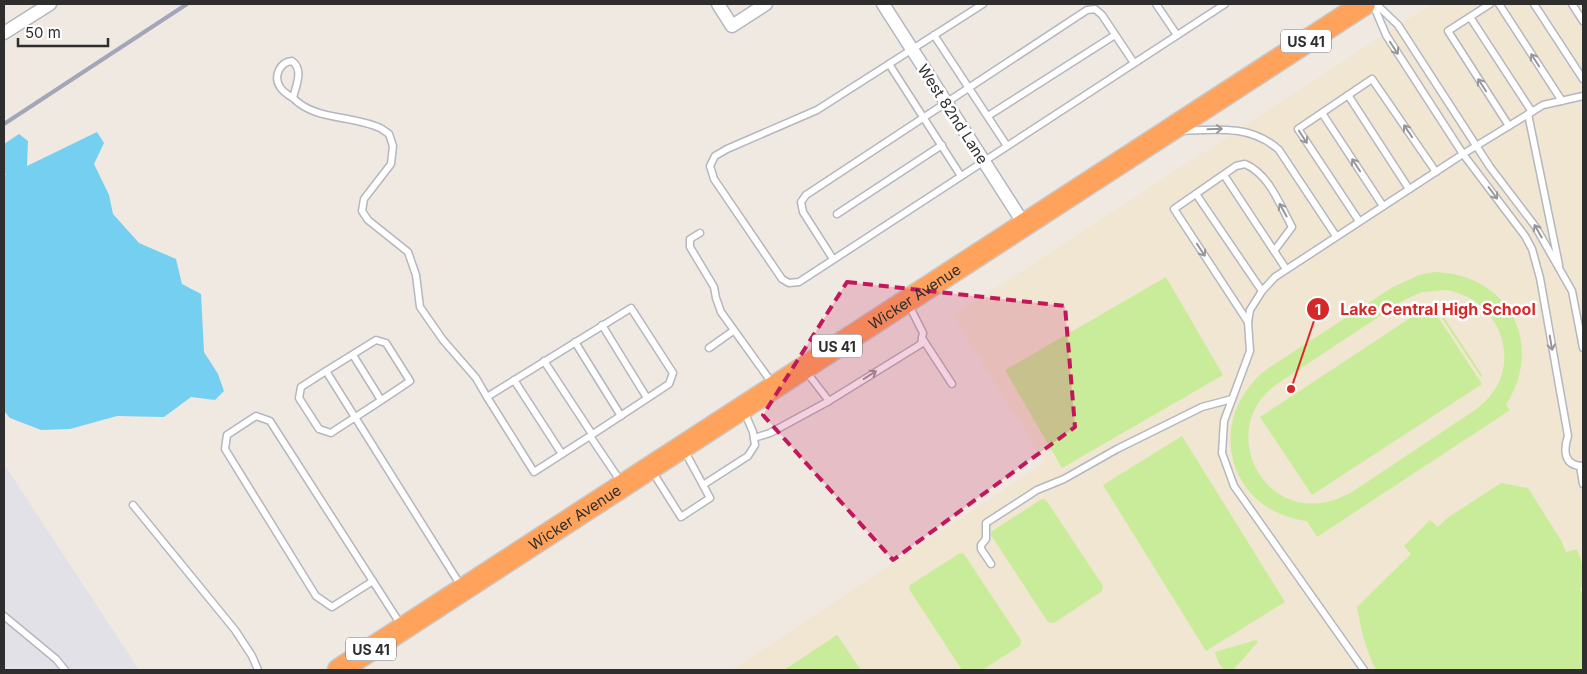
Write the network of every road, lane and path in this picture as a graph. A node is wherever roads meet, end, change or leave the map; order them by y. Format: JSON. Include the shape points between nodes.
{"nodes":[{"id":1,"x":50,"y":4,"type":"edge"},
{"id":2,"x":718,"y":4,"type":"edge"},
{"id":3,"x":766,"y":4,"type":"edge"},
{"id":4,"x":882,"y":4,"type":"edge"},
{"id":5,"x":983,"y":4,"type":"edge"},
{"id":6,"x":1156,"y":4,"type":"edge"},
{"id":7,"x":1225,"y":4,"type":"edge"},
{"id":8,"x":1364,"y":4,"type":"edge"},
{"id":9,"x":1375,"y":4,"type":"edge"},
{"id":10,"x":1490,"y":4,"type":"edge"},
{"id":11,"x":1499,"y":4,"type":"edge"},
{"id":12,"x":1534,"y":4,"type":"edge"},
{"id":13,"x":1572,"y":4,"type":"edge"},
{"id":14,"x":1470,"y":17,"type":"junction"},
{"id":15,"x":1583,"y":21,"type":"edge"},
{"id":16,"x":4,"y":34,"type":"edge"},
{"id":17,"x":934,"y":35,"type":"junction"},
{"id":18,"x":1115,"y":35,"type":"junction"},
{"id":19,"x":1177,"y":35,"type":"junction"},
{"id":20,"x":912,"y":49,"type":"junction"},
{"id":21,"x":1134,"y":63,"type":"junction"},
{"id":22,"x":889,"y":64,"type":"junction"},
{"id":23,"x":1583,"y":79,"type":"edge"},
{"id":24,"x":969,"y":87,"type":"junction"},
{"id":25,"x":1348,"y":95,"type":"junction"},
{"id":26,"x":1583,"y":96,"type":"edge"},
{"id":27,"x":293,"y":98,"type":"junction"},
{"id":28,"x":1562,"y":101,"type":"junction"},
{"id":29,"x":946,"y":102,"type":"junction"},
{"id":30,"x":1322,"y":113,"type":"junction"},
{"id":31,"x":1530,"y":113,"type":"junction"},
{"id":32,"x":988,"y":116,"type":"junction"},
{"id":33,"x":924,"y":117,"type":"junction"},
{"id":34,"x":1509,"y":126,"type":"junction"},
{"id":35,"x":1166,"y":132,"type":"junction"},
{"id":36,"x":942,"y":145,"type":"junction"},
{"id":37,"x":1007,"y":146,"type":"junction"},
{"id":38,"x":1476,"y":146,"type":"junction"},
{"id":39,"x":1463,"y":154,"type":"junction"},
{"id":40,"x":984,"y":161,"type":"junction"},
{"id":41,"x":1436,"y":172,"type":"junction"},
{"id":42,"x":1224,"y":175,"type":"junction"},
{"id":43,"x":961,"y":176,"type":"junction"},
{"id":44,"x":1409,"y":189,"type":"junction"},
{"id":45,"x":1196,"y":194,"type":"junction"},
{"id":46,"x":1383,"y":206,"type":"junction"},
{"id":47,"x":837,"y":214,"type":"dead end"},
{"id":48,"x":1359,"y":221,"type":"junction"},
{"id":49,"x":1024,"y":224,"type":"junction"},
{"id":50,"x":700,"y":233,"type":"dead end"},
{"id":51,"x":1336,"y":236,"type":"junction"},
{"id":52,"x":1274,"y":251,"type":"junction"},
{"id":53,"x":833,"y":259,"type":"junction"},
{"id":54,"x":1286,"y":269,"type":"junction"},
{"id":55,"x":1561,"y":274,"type":"junction"},
{"id":56,"x":1262,"y":291,"type":"junction"},
{"id":57,"x":906,"y":301,"type":"junction"},
{"id":58,"x":1248,"y":322,"type":"junction"},
{"id":59,"x":602,"y":325,"type":"junction"},
{"id":60,"x":734,"y":331,"type":"junction"},
{"id":61,"x":922,"y":338,"type":"junction"},
{"id":62,"x":575,"y":342,"type":"junction"},
{"id":63,"x":709,"y":348,"type":"dead end"},
{"id":64,"x":1583,"y":348,"type":"edge"},
{"id":65,"x":353,"y":355,"type":"junction"},
{"id":66,"x":544,"y":361,"type":"junction"},
{"id":67,"x":804,"y":368,"type":"junction"},
{"id":68,"x":326,"y":371,"type":"junction"},
{"id":69,"x":514,"y":380,"type":"junction"},
{"id":70,"x":952,"y":384,"type":"dead end"},
{"id":71,"x":775,"y":386,"type":"junction"},
{"id":72,"x":487,"y":397,"type":"junction"},
{"id":73,"x":647,"y":398,"type":"junction"},
{"id":74,"x":1232,"y":399,"type":"junction"},
{"id":75,"x":381,"y":400,"type":"junction"},
{"id":76,"x":829,"y":401,"type":"junction"},
{"id":77,"x":743,"y":407,"type":"junction"},
{"id":78,"x":621,"y":416,"type":"junction"},
{"id":79,"x":355,"y":417,"type":"junction"},
{"id":80,"x":591,"y":435,"type":"junction"},
{"id":81,"x":754,"y":438,"type":"junction"},
{"id":82,"x":682,"y":447,"type":"junction"},
{"id":83,"x":562,"y":454,"type":"junction"},
{"id":84,"x":1582,"y":466,"type":"edge"},
{"id":85,"x":650,"y":468,"type":"junction"},
{"id":86,"x":1583,"y":484,"type":"edge"},
{"id":87,"x":623,"y":485,"type":"junction"},
{"id":88,"x":703,"y":485,"type":"junction"},
{"id":89,"x":133,"y":505,"type":"dead end"},
{"id":90,"x":991,"y":564,"type":"dead end"},
{"id":91,"x":373,"y":581,"type":"junction"},
{"id":92,"x":463,"y":589,"type":"junction"},
{"id":93,"x":4,"y":616,"type":"edge"},
{"id":94,"x":403,"y":628,"type":"junction"},
{"id":95,"x":65,"y":670,"type":"edge"},
{"id":96,"x":258,"y":670,"type":"edge"},
{"id":97,"x":339,"y":670,"type":"edge"},
{"id":98,"x":1364,"y":670,"type":"edge"}],
"edges":[{"from":1,"to":16,"type":"street"},
{"from":2,"to":3,"type":"street","via":[[732,26]]},
{"from":4,"to":20,"type":"street","name":"West 82nd Lane"},
{"from":5,"to":17,"type":"lane"},
{"from":6,"to":19,"type":"lane"},
{"from":7,"to":19,"type":"lane"},
{"from":8,"to":35,"type":"highway","name":"Wicker Avenue","number":"US 41"},
{"from":9,"to":38,"type":"lane","via":[[1398,26]]},
{"from":9,"to":39,"type":"lane","one_way":true,"via":[[1386,35]]},
{"from":10,"to":14,"type":"lane"},
{"from":28,"to":11,"type":"lane","one_way":true},
{"from":12,"to":23,"type":"lane"},
{"from":13,"to":15,"type":"lane"},
{"from":14,"to":31,"type":"lane"},
{"from":34,"to":14,"type":"lane","one_way":true,"via":[[1448,31]]},
{"from":17,"to":20,"type":"lane"},
{"from":17,"to":24,"type":"lane"},
{"from":18,"to":21,"type":"lane"},
{"from":18,"to":24,"type":"lane","via":[[1102,15],[1095,9],[1087,10]]},
{"from":18,"to":32,"type":"lane"},
{"from":19,"to":21,"type":"lane"},
{"from":20,"to":22,"type":"lane"},
{"from":20,"to":29,"type":"street","name":"West 82nd Lane"},
{"from":21,"to":37,"type":"lane"},
{"from":22,"to":33,"type":"lane"},
{"from":22,"to":53,"type":"lane","via":[[817,110],[715,156],[710,166],[714,179],[782,279],[789,283],[799,282]]},
{"from":24,"to":29,"type":"lane"},
{"from":24,"to":32,"type":"lane"},
{"from":25,"to":30,"type":"lane"},
{"from":41,"to":25,"type":"lane","one_way":true,"via":[[1372,79]]},
{"from":25,"to":44,"type":"lane"},
{"from":26,"to":28,"type":"lane"},
{"from":27,"to":27,"type":"lane","via":[[299,71],[292,61],[281,66],[277,75],[282,90]]},
{"from":27,"to":72,"type":"lane","via":[[310,111],[376,126],[389,134],[393,146],[391,164],[364,199],[362,211],[368,220],[408,252],[416,275],[420,306]]},
{"from":28,"to":31,"type":"lane","via":[[1543,105]]},
{"from":29,"to":33,"type":"lane"},
{"from":29,"to":40,"type":"street","name":"West 82nd Lane"},
{"from":46,"to":30,"type":"lane","one_way":true},
{"from":30,"to":48,"type":"lane","one_way":true,"via":[[1298,129]]},
{"from":31,"to":34,"type":"lane"},
{"from":31,"to":55,"type":"lane"},
{"from":32,"to":37,"type":"lane"},
{"from":33,"to":36,"type":"lane"},
{"from":33,"to":53,"type":"lane","via":[[806,195],[801,202],[803,212]]},
{"from":34,"to":38,"type":"lane"},
{"from":35,"to":49,"type":"highway","name":"Wicker Avenue","number":"US 41"},
{"from":35,"to":51,"type":"lane","one_way":true,"via":[[1234,129],[1255,134],[1271,143],[1280,150]]},
{"from":36,"to":43,"type":"lane"},
{"from":36,"to":47,"type":"lane"},
{"from":37,"to":40,"type":"lane"},
{"from":38,"to":39,"type":"lane"},
{"from":55,"to":38,"type":"lane","one_way":true,"via":[[1535,226]]},
{"from":39,"to":41,"type":"lane"},
{"from":39,"to":84,"type":"lane","one_way":true,"via":[[1532,249],[1568,436],[1565,456],[1574,465]]},
{"from":40,"to":43,"type":"lane"},
{"from":40,"to":49,"type":"street","name":"West 82nd Lane"},
{"from":41,"to":44,"type":"lane"},
{"from":42,"to":45,"type":"lane"},
{"from":42,"to":52,"type":"lane"},
{"from":52,"to":42,"type":"lane","one_way":true,"via":[[1292,227],[1264,177],[1245,164]]},
{"from":43,"to":53,"type":"lane"},
{"from":44,"to":46,"type":"lane"},
{"from":45,"to":56,"type":"lane"},
{"from":45,"to":58,"type":"lane","one_way":true,"via":[[1174,209]]},
{"from":46,"to":48,"type":"lane"},
{"from":48,"to":51,"type":"lane"},
{"from":49,"to":57,"type":"highway","name":"Wicker Avenue","number":"US 41"},
{"from":50,"to":60,"type":"lane","via":[[690,239],[690,247],[714,286],[721,312]]},
{"from":51,"to":54,"type":"lane"},
{"from":52,"to":54,"type":"lane"},
{"from":54,"to":56,"type":"lane"},
{"from":55,"to":64,"type":"lane","via":[[1572,291]]},
{"from":56,"to":58,"type":"lane","via":[[1250,310]]},
{"from":57,"to":61,"type":"lane","via":[[923,333]]},
{"from":57,"to":67,"type":"highway","name":"Wicker Avenue","number":"US 41"},
{"from":58,"to":74,"type":"lane","via":[[1250,351]]},
{"from":59,"to":62,"type":"lane"},
{"from":59,"to":73,"type":"lane"},
{"from":59,"to":73,"type":"lane","via":[[631,308],[673,374],[669,384]]},
{"from":60,"to":63,"type":"lane"},
{"from":60,"to":71,"type":"lane"},
{"from":61,"to":70,"type":"lane"},
{"from":76,"to":61,"type":"lane","one_way":true,"via":[[921,344]]},
{"from":62,"to":66,"type":"lane"},
{"from":62,"to":78,"type":"lane"},
{"from":65,"to":68,"type":"lane"},
{"from":65,"to":75,"type":"lane"},
{"from":65,"to":75,"type":"lane","via":[[376,340],[386,343],[410,381]]},
{"from":66,"to":69,"type":"lane"},
{"from":66,"to":80,"type":"lane"},
{"from":67,"to":71,"type":"highway","name":"Wicker Avenue","number":"US 41"},
{"from":67,"to":76,"type":"lane"},
{"from":68,"to":79,"type":"lane"},
{"from":68,"to":79,"type":"lane","via":[[301,387],[299,398],[319,429],[331,433]]},
{"from":69,"to":72,"type":"lane"},
{"from":69,"to":83,"type":"lane"},
{"from":71,"to":77,"type":"highway","name":"Wicker Avenue","number":"US 41"},
{"from":72,"to":83,"type":"lane","via":[[534,472]]},
{"from":73,"to":78,"type":"lane"},
{"from":74,"to":90,"type":"lane","via":[[1202,407],[1037,490],[1008,508],[986,524],[986,539],[981,549]]},
{"from":74,"to":98,"type":"lane","via":[[1224,422],[1222,453],[1234,486]]},
{"from":75,"to":79,"type":"lane"},
{"from":76,"to":81,"type":"lane","via":[[770,433]]},
{"from":77,"to":81,"type":"lane"},
{"from":77,"to":82,"type":"highway","name":"Wicker Avenue","number":"US 41"},
{"from":78,"to":80,"type":"lane"},
{"from":79,"to":92,"type":"lane"},
{"from":80,"to":83,"type":"lane"},
{"from":80,"to":87,"type":"lane"},
{"from":81,"to":88,"type":"lane","via":[[755,445],[748,456]]},
{"from":82,"to":85,"type":"highway","name":"Wicker Avenue","number":"US 41"},
{"from":82,"to":88,"type":"lane"},
{"from":84,"to":86,"type":"lane"},
{"from":85,"to":87,"type":"highway","name":"Wicker Avenue","number":"US 41"},
{"from":85,"to":88,"type":"lane","via":[[681,517],[710,498]]},
{"from":87,"to":92,"type":"highway","name":"Wicker Avenue","number":"US 41"},
{"from":89,"to":96,"type":"lane","via":[[235,630]]},
{"from":91,"to":91,"type":"lane","via":[[270,421],[256,416],[227,435],[225,449],[316,596],[332,607]]},
{"from":91,"to":94,"type":"lane"},
{"from":92,"to":94,"type":"highway","name":"Wicker Avenue","number":"US 41"},
{"from":93,"to":95,"type":"lane"},
{"from":94,"to":97,"type":"highway","name":"Wicker Avenue","number":"US 41"}]}
